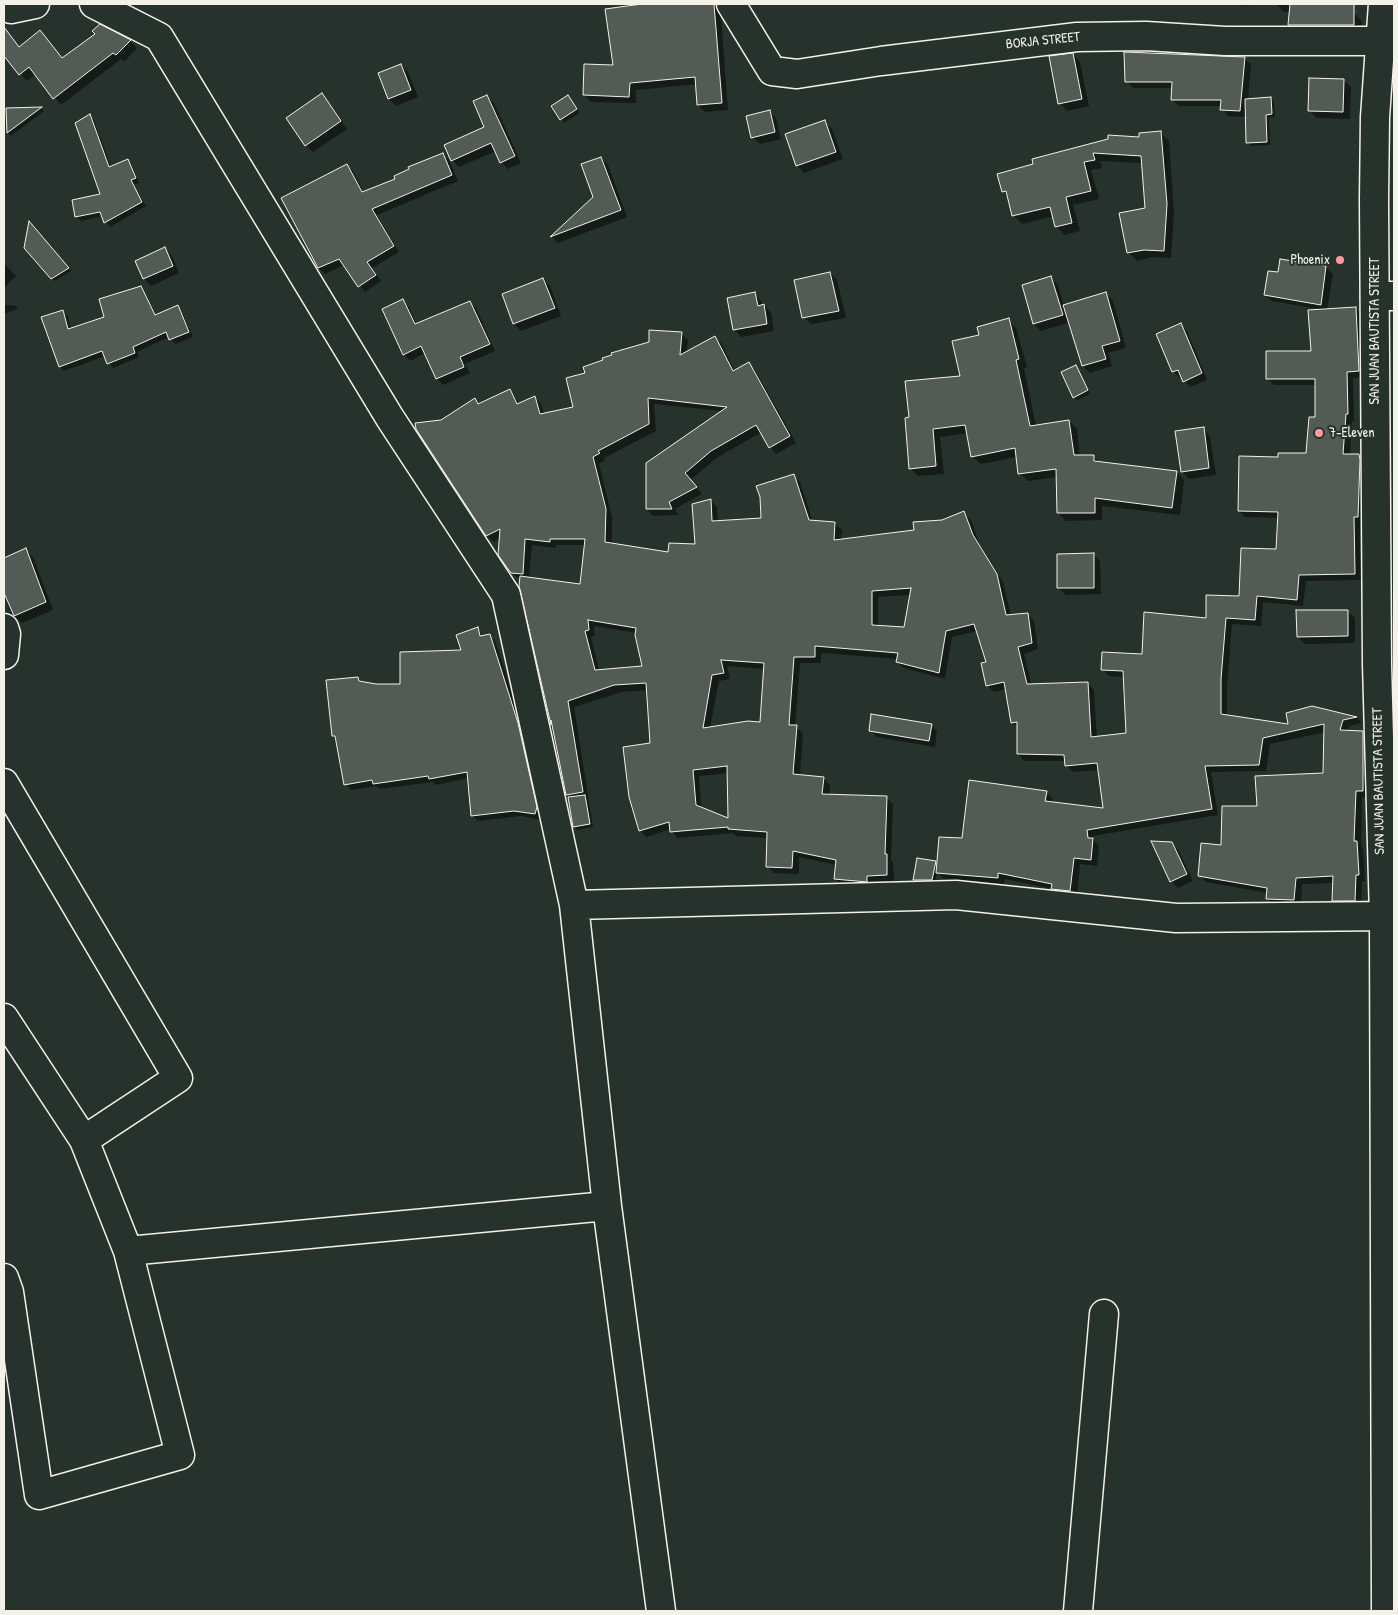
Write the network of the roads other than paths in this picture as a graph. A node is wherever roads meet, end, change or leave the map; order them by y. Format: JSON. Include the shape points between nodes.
{"nodes":[{"id":1,"x":94,"y":4,"type":"edge"},
{"id":2,"x":731,"y":4,"type":"edge"},
{"id":3,"x":1383,"y":4,"type":"edge"},
{"id":4,"x":1387,"y":40,"type":"edge"},
{"id":5,"x":1385,"y":296,"type":"edge"},
{"id":6,"x":4,"y":628,"type":"edge"},
{"id":7,"x":4,"y":655,"type":"edge"},
{"id":8,"x":4,"y":783,"type":"edge"},
{"id":9,"x":1386,"y":791,"type":"edge"},
{"id":10,"x":574,"y":905,"type":"junction"},
{"id":11,"x":1389,"y":916,"type":"edge"},
{"id":12,"x":6,"y":1029,"type":"edge"},
{"id":13,"x":84,"y":1140,"type":"junction"},
{"id":14,"x":607,"y":1206,"type":"junction"},
{"id":15,"x":128,"y":1251,"type":"junction"},
{"id":16,"x":4,"y":1278,"type":"edge"},
{"id":17,"x":1104,"y":1314,"type":"dead end"},
{"id":18,"x":661,"y":1611,"type":"edge"},
{"id":19,"x":1078,"y":1611,"type":"edge"},
{"id":20,"x":1386,"y":1611,"type":"edge"}],
"edges":[{"from":1,"to":10,"type":"street","via":[[159,37],[390,418],[506,595]]},
{"from":2,"to":4,"type":"street","name":"BORJA STREET","via":[[772,71],[798,74],[1077,37],[1146,36],[1225,41]]},
{"from":3,"to":4,"type":"street","name":"SAN JUAN BAUTISTA STREET"},
{"from":4,"to":5,"type":"street","name":"SAN JUAN BAUTISTA STREET","via":[[1375,117]]},
{"from":5,"to":9,"type":"street","name":"SAN JUAN BAUTISTA STREET"},
{"from":6,"to":7,"type":"street"},
{"from":8,"to":13,"type":"street","via":[[178,1078]]},
{"from":9,"to":11,"type":"street","name":"SAN JUAN BAUTISTA STREET"},
{"from":10,"to":11,"type":"street","via":[[956,896],[1176,918]]},
{"from":10,"to":14,"type":"street"},
{"from":11,"to":20,"type":"street","name":"SAN JUAN BAUTISTA STREET"},
{"from":12,"to":13,"type":"street"},
{"from":13,"to":15,"type":"street"},
{"from":14,"to":15,"type":"street"},
{"from":14,"to":18,"type":"street"},
{"from":15,"to":16,"type":"street","via":[[180,1455],[39,1495],[9,1292]]},
{"from":17,"to":19,"type":"street"}]}
